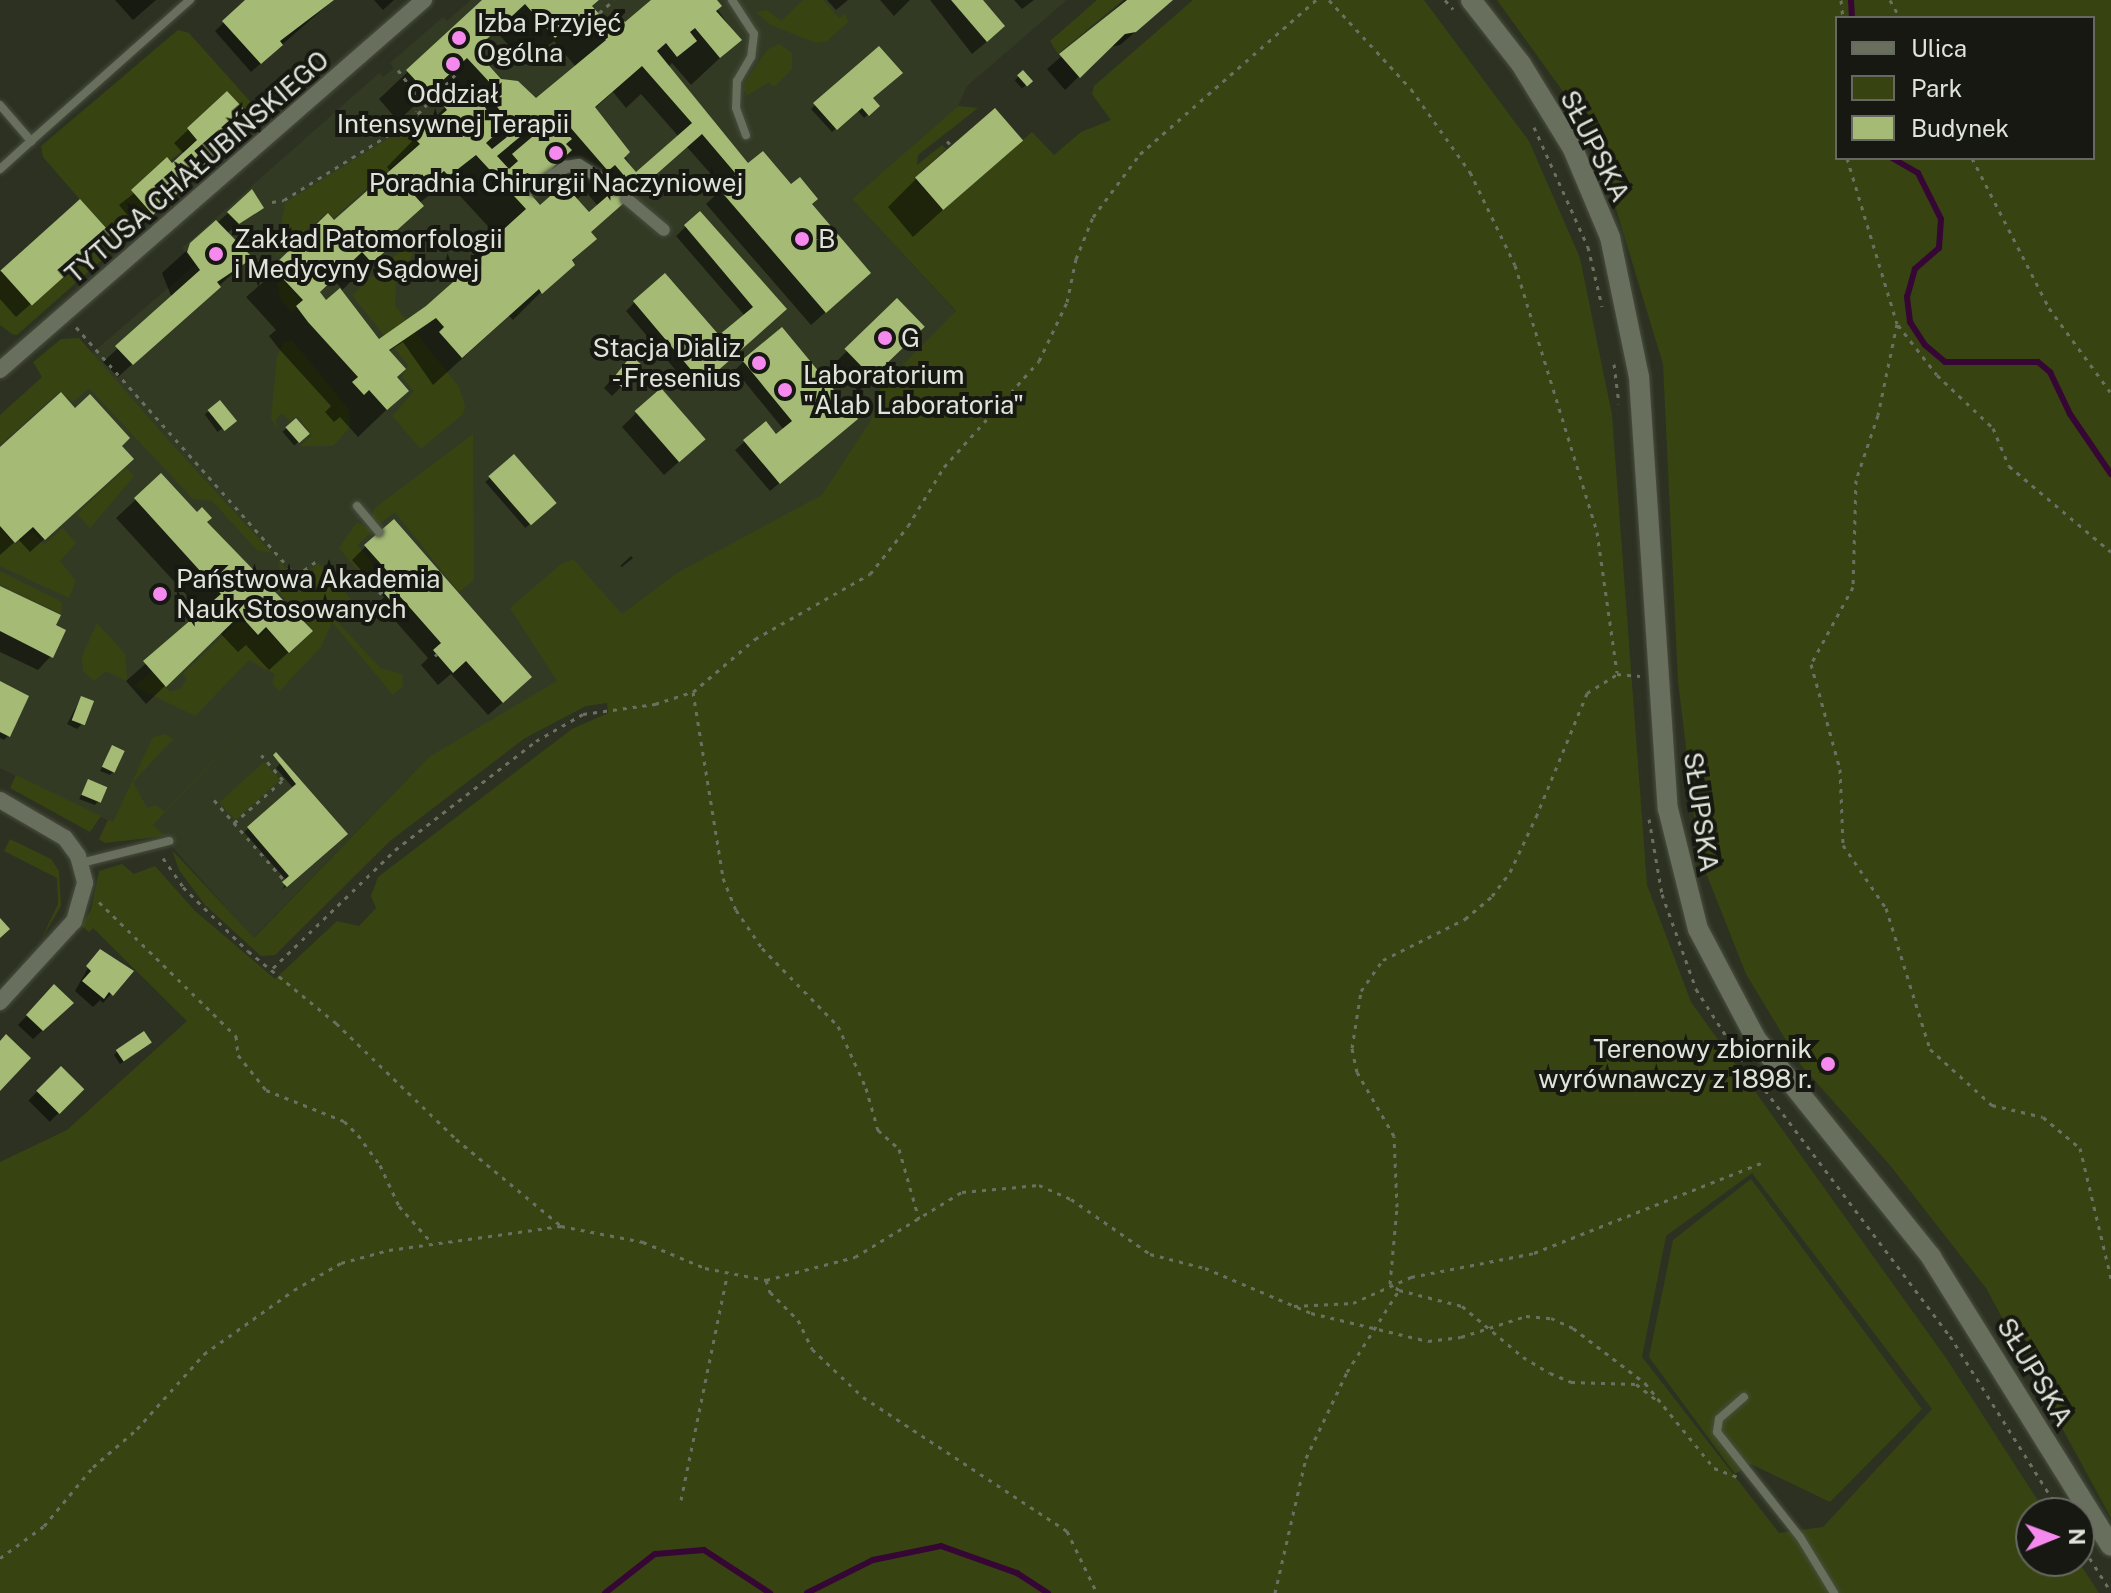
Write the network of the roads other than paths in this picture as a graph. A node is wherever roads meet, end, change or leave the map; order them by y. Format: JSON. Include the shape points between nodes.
{"nodes":[{"id":1,"x":190,"y":0,"type":"edge"},
{"id":2,"x":424,"y":0,"type":"edge"},
{"id":3,"x":732,"y":0,"type":"edge"},
{"id":4,"x":1471,"y":0,"type":"edge"},
{"id":5,"x":0,"y":105,"type":"edge"},
{"id":6,"x":746,"y":135,"type":"dead end"},
{"id":7,"x":31,"y":141,"type":"junction"},
{"id":8,"x":0,"y":169,"type":"edge"},
{"id":9,"x":616,"y":188,"type":"dead end"},
{"id":10,"x":534,"y":189,"type":"dead end"},
{"id":11,"x":627,"y":199,"type":"dead end"},
{"id":12,"x":664,"y":230,"type":"dead end"},
{"id":13,"x":0,"y":370,"type":"edge"},
{"id":14,"x":357,"y":506,"type":"dead end"},
{"id":15,"x":379,"y":532,"type":"dead end"},
{"id":16,"x":0,"y":800,"type":"edge"},
{"id":17,"x":169,"y":841,"type":"dead end"},
{"id":18,"x":81,"y":863,"type":"junction"},
{"id":19,"x":0,"y":1002,"type":"edge"},
{"id":20,"x":1744,"y":1397,"type":"dead end"},
{"id":21,"x":2111,"y":1546,"type":"edge"},
{"id":22,"x":1834,"y":1593,"type":"edge"}],
"edges":[{"from":1,"to":7,"type":"lane"},
{"from":2,"to":13,"type":"street","name":"TYTUSA CHAŁUBIŃSKIEGO"},
{"from":3,"to":6,"type":"lane","via":[[754,34],[751,57],[737,81],[736,108]]},
{"from":4,"to":21,"type":"street","name":"SŁUPSKA","via":[[1521,64],[1573,149],[1610,237],[1641,404],[1668,809],[1698,929],[1756,1039],[1931,1257]]},
{"from":5,"to":7,"type":"lane"},
{"from":7,"to":8,"type":"lane"},
{"from":9,"to":10,"type":"street","via":[[579,165],[566,167]]},
{"from":11,"to":12,"type":"street"},
{"from":14,"to":15,"type":"lane"},
{"from":16,"to":18,"type":"street","via":[[56,831]]},
{"from":17,"to":18,"type":"lane"},
{"from":18,"to":19,"type":"street","via":[[84,897],[70,926]]},
{"from":20,"to":22,"type":"lane","via":[[1717,1425],[1800,1537]]}]}
